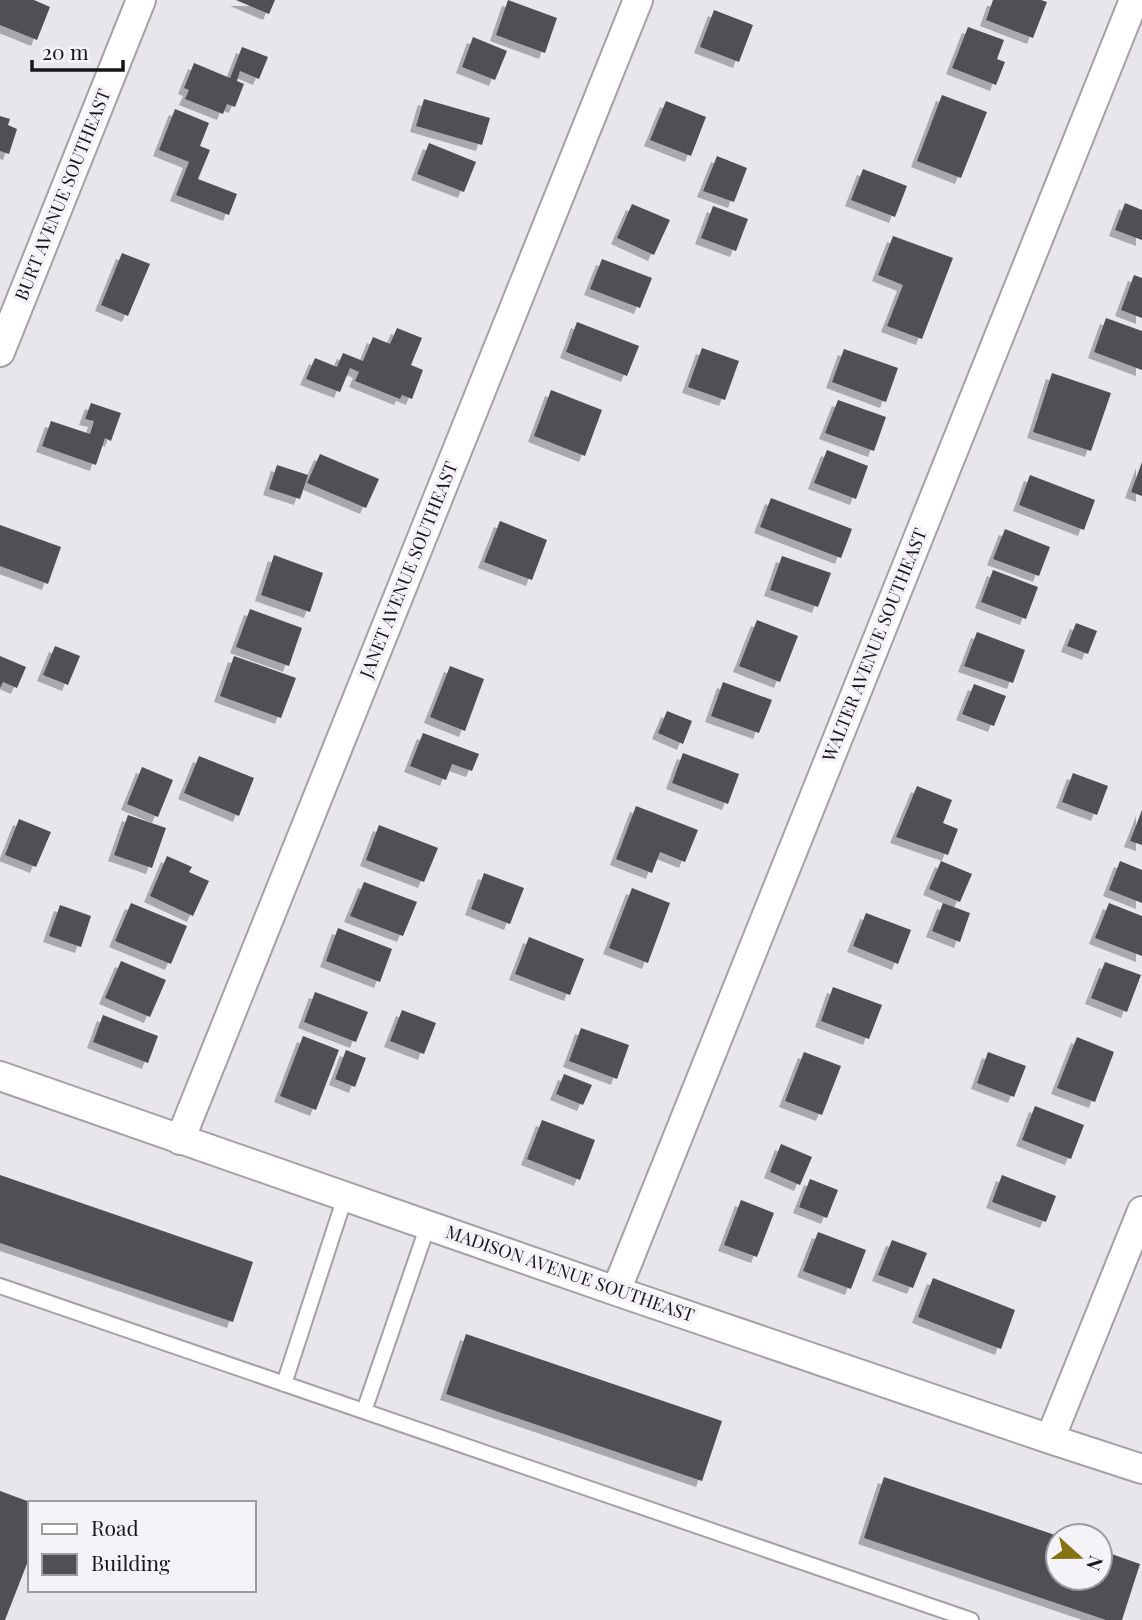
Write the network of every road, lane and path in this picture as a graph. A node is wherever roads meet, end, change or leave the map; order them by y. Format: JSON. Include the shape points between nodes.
{"nodes":[{"id":1,"x":141,"y":0,"type":"edge"},
{"id":2,"x":638,"y":0,"type":"edge"},
{"id":3,"x":1134,"y":0,"type":"edge"},
{"id":4,"x":0,"y":352,"type":"edge"},
{"id":5,"x":0,"y":1076,"type":"edge"},
{"id":6,"x":180,"y":1140,"type":"junction"},
{"id":7,"x":345,"y":1197,"type":"junction"},
{"id":8,"x":1142,"y":1211,"type":"edge"},
{"id":9,"x":428,"y":1225,"type":"junction"},
{"id":10,"x":0,"y":1286,"type":"edge"},
{"id":11,"x":616,"y":1291,"type":"junction"},
{"id":12,"x":284,"y":1384,"type":"junction"},
{"id":13,"x":364,"y":1411,"type":"junction"},
{"id":14,"x":1050,"y":1439,"type":"junction"},
{"id":15,"x":1142,"y":1469,"type":"edge"},
{"id":16,"x":971,"y":1620,"type":"edge"}],
"edges":[{"from":1,"to":4,"type":"street","name":"BURT AVENUE SOUTHEAST"},
{"from":2,"to":6,"type":"street","name":"JANET AVENUE SOUTHEAST"},
{"from":3,"to":11,"type":"street","name":"WALTER AVENUE SOUTHEAST"},
{"from":5,"to":6,"type":"street","name":"MADISON AVENUE SOUTHEAST"},
{"from":6,"to":7,"type":"street","name":"MADISON AVENUE SOUTHEAST"},
{"from":7,"to":9,"type":"street","name":"MADISON AVENUE SOUTHEAST"},
{"from":7,"to":12,"type":"lane"},
{"from":8,"to":14,"type":"street"},
{"from":9,"to":11,"type":"street","name":"MADISON AVENUE SOUTHEAST"},
{"from":9,"to":13,"type":"lane"},
{"from":10,"to":12,"type":"lane"},
{"from":11,"to":14,"type":"street","name":"MADISON AVENUE SOUTHEAST"},
{"from":12,"to":13,"type":"lane"},
{"from":13,"to":16,"type":"lane"},
{"from":14,"to":15,"type":"street","name":"MADISON AVENUE SOUTHEAST"}]}
